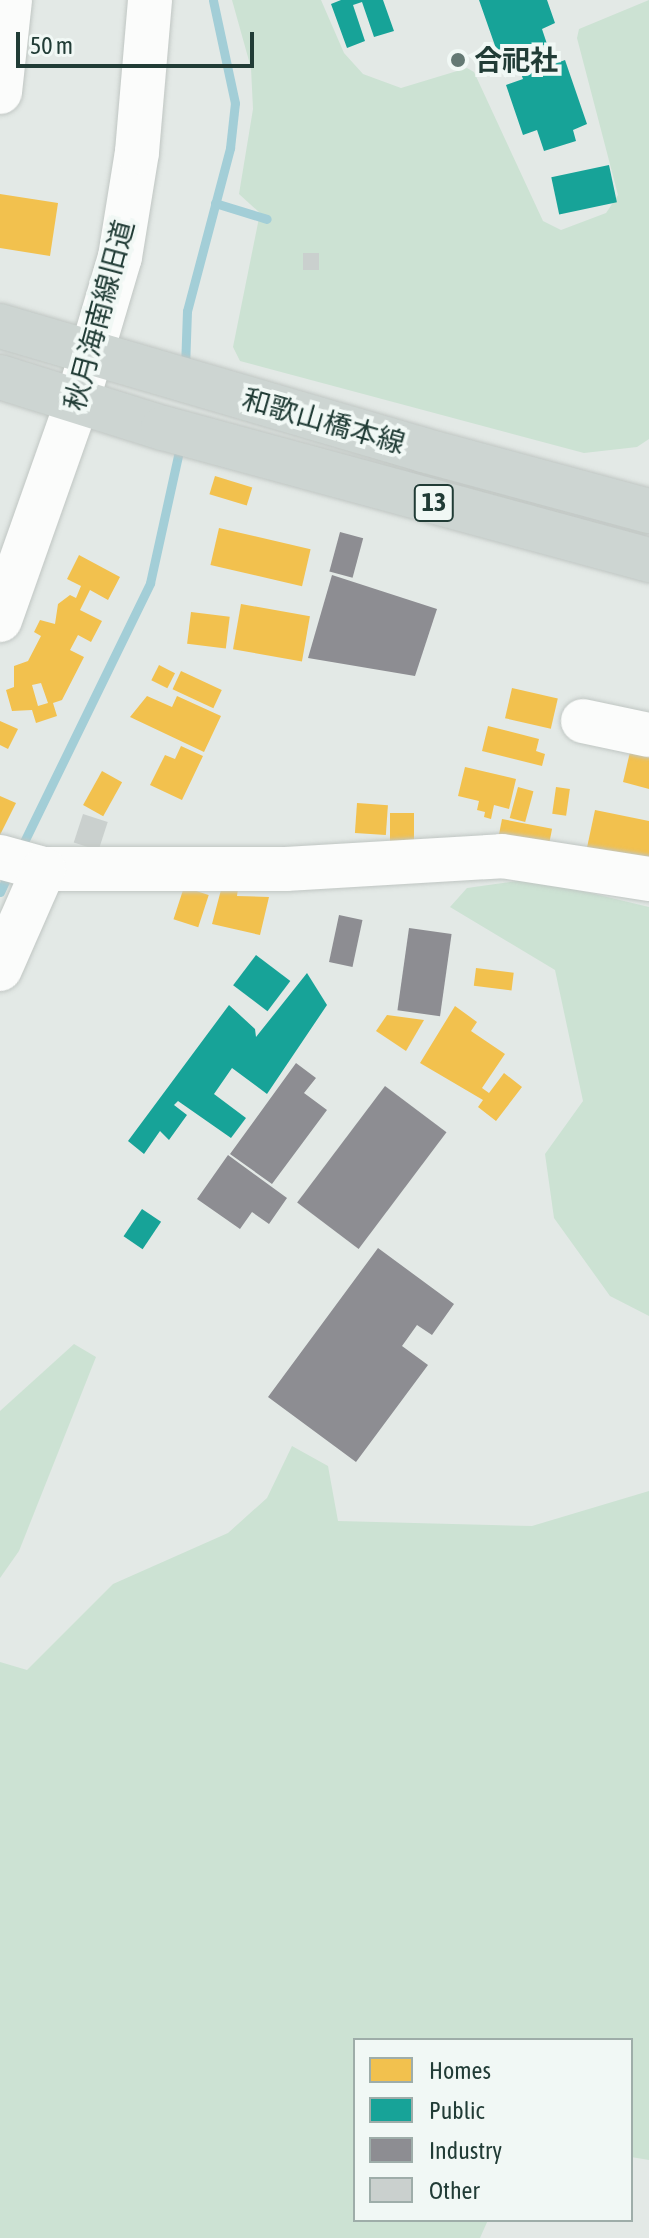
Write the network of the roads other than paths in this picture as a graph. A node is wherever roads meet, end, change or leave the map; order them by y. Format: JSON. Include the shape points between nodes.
{"nodes":[{"id":1,"x":10,"y":0,"type":"edge"},
{"id":2,"x":150,"y":0,"type":"edge"},
{"id":3,"x":0,"y":92,"type":"edge"},
{"id":4,"x":0,"y":326,"type":"edge"},
{"id":5,"x":91,"y":354,"type":"junction"},
{"id":6,"x":0,"y":377,"type":"edge"},
{"id":7,"x":77,"y":402,"type":"junction"},
{"id":8,"x":649,"y":511,"type":"edge"},
{"id":9,"x":649,"y":560,"type":"edge"},
{"id":10,"x":0,"y":620,"type":"edge"},
{"id":11,"x":583,"y":721,"type":"dead end"},
{"id":12,"x":649,"y":735,"type":"edge"},
{"id":13,"x":25,"y":864,"type":"edge"},
{"id":14,"x":649,"y":879,"type":"edge"},
{"id":15,"x":0,"y":969,"type":"edge"}],
"edges":[{"from":1,"to":3,"type":"street"},
{"from":2,"to":5,"type":"street","name":"秋月海南線旧道","via":[[137,152],[122,242]]},
{"from":4,"to":5,"type":"main road","name":"和歌山橋本線","number":"13"},
{"from":5,"to":7,"type":"street","name":"秋月海南線旧道"},
{"from":5,"to":8,"type":"main road","name":"和歌山橋本線","number":"13"},
{"from":6,"to":7,"type":"main road","name":"和歌山橋本線","number":"13"},
{"from":7,"to":9,"type":"main road","name":"和歌山橋本線","number":"13"},
{"from":7,"to":10,"type":"street","name":"秋月海南線旧道"},
{"from":11,"to":12,"type":"street"},
{"from":13,"to":14,"type":"street","via":[[286,869],[502,856]]},
{"from":13,"to":15,"type":"street"}]}
